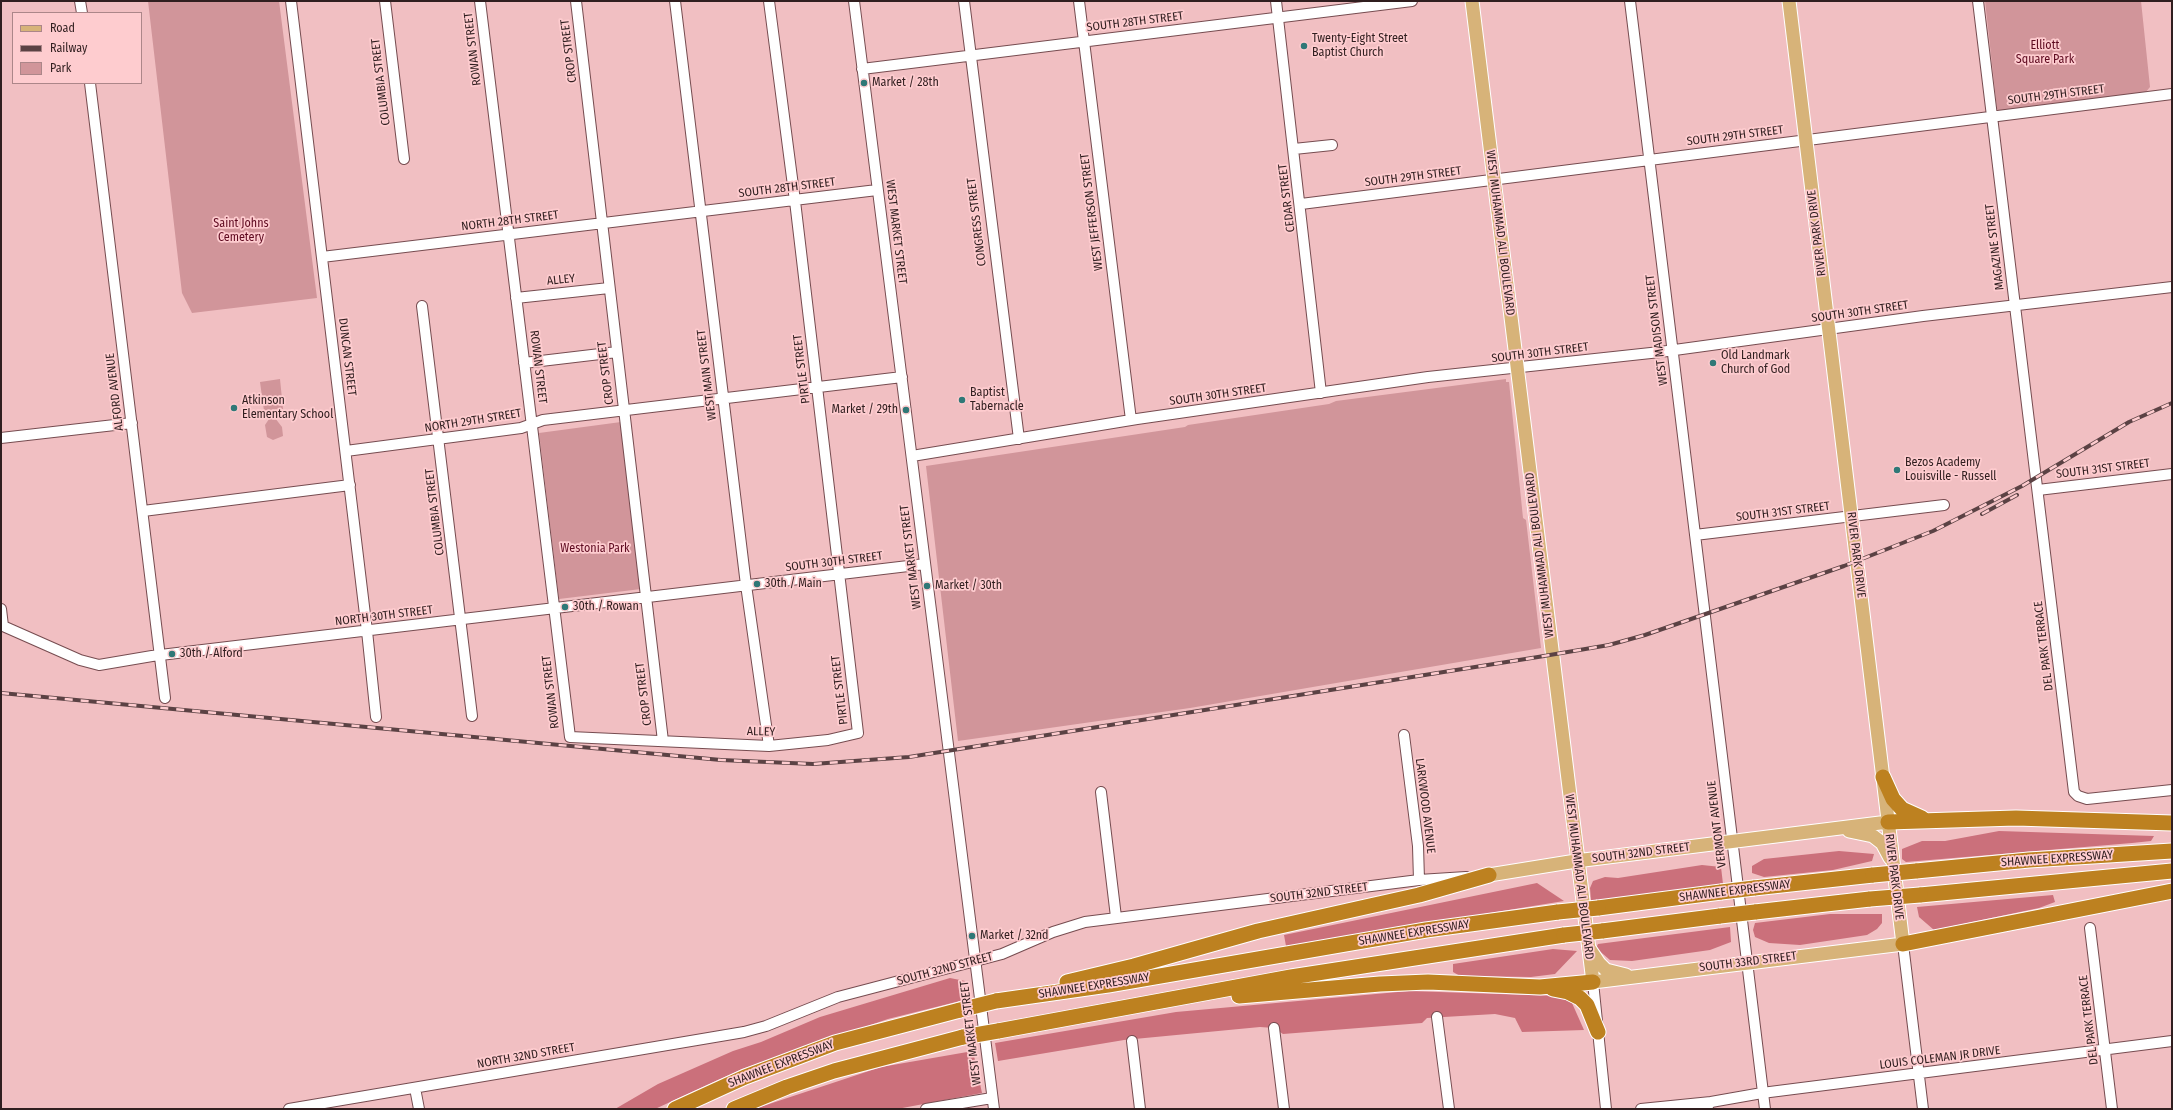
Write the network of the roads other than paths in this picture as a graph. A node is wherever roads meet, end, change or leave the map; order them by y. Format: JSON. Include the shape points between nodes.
{"nodes":[{"id":1,"x":80,"y":1,"type":"edge"},
{"id":2,"x":291,"y":1,"type":"edge"},
{"id":3,"x":385,"y":1,"type":"edge"},
{"id":4,"x":480,"y":1,"type":"edge"},
{"id":5,"x":576,"y":1,"type":"edge"},
{"id":6,"x":675,"y":1,"type":"edge"},
{"id":7,"x":769,"y":1,"type":"edge"},
{"id":8,"x":854,"y":1,"type":"edge"},
{"id":9,"x":964,"y":1,"type":"edge"},
{"id":10,"x":1079,"y":1,"type":"edge"},
{"id":11,"x":1276,"y":1,"type":"edge"},
{"id":12,"x":1412,"y":1,"type":"edge"},
{"id":13,"x":1472,"y":1,"type":"edge"},
{"id":14,"x":1630,"y":1,"type":"edge"},
{"id":15,"x":1789,"y":1,"type":"edge"},
{"id":16,"x":1978,"y":1,"type":"edge"},
{"id":17,"x":82,"y":12,"type":"edge"},
{"id":18,"x":1278,"y":17,"type":"junction"},
{"id":19,"x":1084,"y":41,"type":"junction"},
{"id":20,"x":970,"y":56,"type":"junction"},
{"id":21,"x":862,"y":69,"type":"junction"},
{"id":22,"x":90,"y":84,"type":"edge"},
{"id":23,"x":2172,"y":94,"type":"edge"},
{"id":24,"x":1991,"y":116,"type":"junction"},
{"id":25,"x":1806,"y":140,"type":"junction"},
{"id":26,"x":1332,"y":145,"type":"dead end"},
{"id":27,"x":1294,"y":149,"type":"junction"},
{"id":28,"x":404,"y":159,"type":"dead end"},
{"id":29,"x":1650,"y":160,"type":"junction"},
{"id":30,"x":1494,"y":180,"type":"junction"},
{"id":31,"x":877,"y":190,"type":"junction"},
{"id":32,"x":795,"y":201,"type":"junction"},
{"id":33,"x":1301,"y":204,"type":"junction"},
{"id":34,"x":701,"y":212,"type":"junction"},
{"id":35,"x":602,"y":224,"type":"junction"},
{"id":36,"x":508,"y":235,"type":"junction"},
{"id":37,"x":322,"y":257,"type":"junction"},
{"id":38,"x":2172,"y":287,"type":"edge"},
{"id":39,"x":610,"y":288,"type":"junction"},
{"id":40,"x":516,"y":298,"type":"junction"},
{"id":41,"x":422,"y":306,"type":"dead end"},
{"id":42,"x":2015,"y":306,"type":"junction"},
{"id":43,"x":1828,"y":330,"type":"junction"},
{"id":44,"x":1673,"y":350,"type":"junction"},
{"id":45,"x":617,"y":352,"type":"junction"},
{"id":46,"x":524,"y":363,"type":"junction"},
{"id":47,"x":1517,"y":369,"type":"junction"},
{"id":48,"x":902,"y":377,"type":"junction"},
{"id":49,"x":817,"y":387,"type":"junction"},
{"id":50,"x":1321,"y":393,"type":"junction"},
{"id":51,"x":723,"y":399,"type":"junction"},
{"id":52,"x":624,"y":410,"type":"junction"},
{"id":53,"x":1130,"y":420,"type":"junction"},
{"id":54,"x":132,"y":423,"type":"junction"},
{"id":55,"x":532,"y":424,"type":"junction"},
{"id":56,"x":1,"y":438,"type":"edge"},
{"id":57,"x":1019,"y":439,"type":"junction"},
{"id":58,"x":440,"y":440,"type":"junction"},
{"id":59,"x":346,"y":451,"type":"junction"},
{"id":60,"x":912,"y":456,"type":"junction"},
{"id":61,"x":2172,"y":474,"type":"edge"},
{"id":62,"x":350,"y":485,"type":"junction"},
{"id":63,"x":2038,"y":490,"type":"junction"},
{"id":64,"x":1944,"y":504,"type":"dead end"},
{"id":65,"x":143,"y":512,"type":"junction"},
{"id":66,"x":1851,"y":516,"type":"junction"},
{"id":67,"x":1695,"y":535,"type":"junction"},
{"id":68,"x":925,"y":564,"type":"junction"},
{"id":69,"x":839,"y":574,"type":"junction"},
{"id":70,"x":746,"y":585,"type":"junction"},
{"id":71,"x":646,"y":597,"type":"junction"},
{"id":72,"x":554,"y":608,"type":"junction"},
{"id":73,"x":1,"y":609,"type":"edge"},
{"id":74,"x":460,"y":620,"type":"junction"},
{"id":75,"x":2,"y":626,"type":"edge"},
{"id":76,"x":367,"y":631,"type":"junction"},
{"id":77,"x":1710,"y":655,"type":"joint"},
{"id":78,"x":161,"y":656,"type":"junction"},
{"id":79,"x":165,"y":698,"type":"dead end"},
{"id":80,"x":472,"y":716,"type":"dead end"},
{"id":81,"x":376,"y":717,"type":"dead end"},
{"id":82,"x":858,"y":734,"type":"joint"},
{"id":83,"x":1404,"y":735,"type":"dead end"},
{"id":84,"x":570,"y":737,"type":"joint"},
{"id":85,"x":662,"y":741,"type":"junction"},
{"id":86,"x":769,"y":746,"type":"junction"},
{"id":87,"x":1883,"y":777,"type":"junction"},
{"id":88,"x":2172,"y":790,"type":"edge"},
{"id":89,"x":1102,"y":792,"type":"dead end"},
{"id":90,"x":1924,"y":820,"type":"junction"},
{"id":91,"x":1888,"y":822,"type":"junction"},
{"id":92,"x":2172,"y":823,"type":"edge"},
{"id":93,"x":1837,"y":828,"type":"junction"},
{"id":94,"x":1733,"y":842,"type":"junction"},
{"id":95,"x":2172,"y":851,"type":"edge"},
{"id":96,"x":1576,"y":861,"type":"junction"},
{"id":97,"x":1892,"y":863,"type":"junction"},
{"id":98,"x":2172,"y":871,"type":"edge"},
{"id":99,"x":1489,"y":875,"type":"junction"},
{"id":100,"x":1419,"y":880,"type":"junction"},
{"id":101,"x":2172,"y":891,"type":"edge"},
{"id":102,"x":1116,"y":917,"type":"junction"},
{"id":103,"x":2090,"y":928,"type":"dead end"},
{"id":104,"x":1586,"y":943,"type":"junction"},
{"id":105,"x":1903,"y":944,"type":"junction"},
{"id":106,"x":976,"y":961,"type":"junction"},
{"id":107,"x":1747,"y":962,"type":"junction"},
{"id":108,"x":1631,"y":976,"type":"junction"},
{"id":109,"x":1593,"y":982,"type":"junction"},
{"id":110,"x":1540,"y":987,"type":"junction"},
{"id":111,"x":996,"y":1001,"type":"junction"},
{"id":112,"x":1140,"y":1005,"type":"junction"},
{"id":113,"x":1437,"y":1017,"type":"dead end"},
{"id":114,"x":766,"y":1026,"type":"joint"},
{"id":115,"x":1274,"y":1028,"type":"dead end"},
{"id":116,"x":1598,"y":1032,"type":"junction"},
{"id":117,"x":1132,"y":1041,"type":"dead end"},
{"id":118,"x":2172,"y":1041,"type":"edge"},
{"id":119,"x":2105,"y":1051,"type":"junction"},
{"id":120,"x":1919,"y":1073,"type":"junction"},
{"id":121,"x":415,"y":1088,"type":"junction"},
{"id":122,"x":1762,"y":1093,"type":"junction"},
{"id":123,"x":992,"y":1098,"type":"junction"},
{"id":124,"x":1708,"y":1106,"type":"edge"},
{"id":125,"x":289,"y":1109,"type":"edge"},
{"id":126,"x":419,"y":1109,"type":"edge"},
{"id":127,"x":675,"y":1109,"type":"edge"},
{"id":128,"x":734,"y":1109,"type":"edge"},
{"id":129,"x":926,"y":1109,"type":"edge"},
{"id":130,"x":994,"y":1109,"type":"edge"},
{"id":131,"x":1140,"y":1109,"type":"edge"},
{"id":132,"x":1284,"y":1109,"type":"edge"},
{"id":133,"x":1449,"y":1109,"type":"edge"},
{"id":134,"x":1606,"y":1109,"type":"edge"},
{"id":135,"x":1641,"y":1109,"type":"edge"},
{"id":136,"x":1765,"y":1109,"type":"edge"},
{"id":137,"x":1923,"y":1109,"type":"edge"},
{"id":138,"x":2112,"y":1109,"type":"edge"}],
"edges":[{"from":1,"to":17,"type":"street"},
{"from":2,"to":37,"type":"street","name":"DUNCAN STREET"},
{"from":3,"to":28,"type":"street","name":"COLUMBIA STREET"},
{"from":4,"to":36,"type":"street","name":"ROWAN STREET"},
{"from":5,"to":35,"type":"street","name":"CROP STREET"},
{"from":6,"to":34,"type":"street","name":"WEST MAIN STREET"},
{"from":7,"to":32,"type":"street","name":"PIRTLE STREET"},
{"from":8,"to":21,"type":"street","name":"WEST MARKET STREET"},
{"from":9,"to":20,"type":"street","name":"CONGRESS STREET"},
{"from":10,"to":19,"type":"street","name":"WEST JEFFERSON STREET"},
{"from":11,"to":18,"type":"street","name":"CEDAR STREET"},
{"from":12,"to":18,"type":"street","name":"SOUTH 28TH STREET"},
{"from":13,"to":30,"type":"main road","name":"WEST MUHAMMAD ALI BOULEVARD"},
{"from":14,"to":29,"type":"street","name":"WEST MADISON STREET"},
{"from":15,"to":25,"type":"main road","name":"RIVER PARK DRIVE"},
{"from":16,"to":24,"type":"street","name":"MAGAZINE STREET"},
{"from":18,"to":19,"type":"street","name":"SOUTH 28TH STREET"},
{"from":18,"to":27,"type":"street","name":"CEDAR STREET"},
{"from":19,"to":20,"type":"street","name":"SOUTH 28TH STREET"},
{"from":19,"to":53,"type":"street","name":"WEST JEFFERSON STREET"},
{"from":20,"to":21,"type":"street","name":"SOUTH 28TH STREET"},
{"from":20,"to":57,"type":"street","name":"CONGRESS STREET"},
{"from":21,"to":31,"type":"street","name":"WEST MARKET STREET"},
{"from":22,"to":54,"type":"street","name":"ALFORD AVENUE"},
{"from":23,"to":24,"type":"street","name":"SOUTH 29TH STREET"},
{"from":24,"to":25,"type":"street","name":"SOUTH 29TH STREET"},
{"from":24,"to":42,"type":"street","name":"MAGAZINE STREET"},
{"from":25,"to":29,"type":"street","name":"SOUTH 29TH STREET"},
{"from":25,"to":43,"type":"main road","name":"RIVER PARK DRIVE"},
{"from":26,"to":27,"type":"street"},
{"from":27,"to":33,"type":"street","name":"CEDAR STREET"},
{"from":29,"to":30,"type":"street","name":"SOUTH 29TH STREET"},
{"from":29,"to":44,"type":"street","name":"WEST MADISON STREET"},
{"from":30,"to":33,"type":"street","name":"SOUTH 29TH STREET"},
{"from":30,"to":47,"type":"main road","name":"WEST MUHAMMAD ALI BOULEVARD"},
{"from":31,"to":32,"type":"street","name":"SOUTH 28TH STREET"},
{"from":31,"to":48,"type":"street","name":"WEST MARKET STREET"},
{"from":32,"to":34,"type":"street","name":"SOUTH 28TH STREET"},
{"from":32,"to":49,"type":"street","name":"PIRTLE STREET"},
{"from":33,"to":50,"type":"street","name":"CEDAR STREET"},
{"from":34,"to":35,"type":"street","name":"NORTH 28TH STREET"},
{"from":34,"to":51,"type":"street","name":"WEST MAIN STREET"},
{"from":35,"to":36,"type":"street","name":"NORTH 28TH STREET"},
{"from":35,"to":39,"type":"street","name":"CROP STREET"},
{"from":36,"to":37,"type":"street","name":"NORTH 28TH STREET"},
{"from":36,"to":40,"type":"street","name":"ROWAN STREET"},
{"from":37,"to":59,"type":"street","name":"DUNCAN STREET"},
{"from":38,"to":42,"type":"street","name":"SOUTH 30TH STREET"},
{"from":39,"to":40,"type":"street","name":"ALLEY"},
{"from":39,"to":45,"type":"street","name":"CROP STREET"},
{"from":40,"to":46,"type":"street","name":"ROWAN STREET"},
{"from":41,"to":58,"type":"street","name":"COLUMBIA STREET"},
{"from":42,"to":43,"type":"street","name":"SOUTH 30TH STREET"},
{"from":42,"to":63,"type":"street","name":"MAGAZINE STREET"},
{"from":43,"to":44,"type":"street","name":"SOUTH 30TH STREET"},
{"from":43,"to":66,"type":"main road","name":"RIVER PARK DRIVE"},
{"from":44,"to":47,"type":"street","name":"SOUTH 30TH STREET"},
{"from":44,"to":67,"type":"street","name":"WEST MADISON STREET"},
{"from":45,"to":46,"type":"street"},
{"from":45,"to":52,"type":"street","name":"CROP STREET"},
{"from":46,"to":55,"type":"street","name":"ROWAN STREET"},
{"from":47,"to":50,"type":"street","name":"SOUTH 30TH STREET","via":[[1428,377]]},
{"from":47,"to":96,"type":"main road","name":"WEST MUHAMMAD ALI BOULEVARD"},
{"from":48,"to":49,"type":"street"},
{"from":48,"to":60,"type":"street","name":"WEST MARKET STREET"},
{"from":49,"to":51,"type":"street"},
{"from":49,"to":69,"type":"street","name":"PIRTLE STREET"},
{"from":50,"to":53,"type":"street","name":"SOUTH 30TH STREET"},
{"from":51,"to":52,"type":"street","name":"NORTH 29TH STREET"},
{"from":51,"to":70,"type":"street","name":"WEST MAIN STREET"},
{"from":52,"to":55,"type":"street","name":"NORTH 29TH STREET","via":[[543,420]]},
{"from":52,"to":71,"type":"street","name":"CROP STREET"},
{"from":53,"to":57,"type":"street","name":"SOUTH 30TH STREET"},
{"from":54,"to":56,"type":"street"},
{"from":54,"to":65,"type":"street","name":"ALFORD AVENUE"},
{"from":55,"to":58,"type":"street","name":"NORTH 29TH STREET","via":[[521,428]]},
{"from":55,"to":72,"type":"street","name":"ROWAN STREET"},
{"from":57,"to":60,"type":"street","name":"SOUTH 30TH STREET"},
{"from":58,"to":59,"type":"street","name":"NORTH 29TH STREET"},
{"from":58,"to":74,"type":"street","name":"COLUMBIA STREET"},
{"from":59,"to":62,"type":"street","name":"DUNCAN STREET"},
{"from":60,"to":68,"type":"street","name":"WEST MARKET STREET"},
{"from":61,"to":63,"type":"street","name":"SOUTH 31ST STREET"},
{"from":62,"to":65,"type":"street"},
{"from":62,"to":76,"type":"street","name":"DUNCAN STREET"},
{"from":63,"to":88,"type":"street","name":"DEL PARK TERRACE","via":[[2073,787],[2078,796],[2087,798]]},
{"from":64,"to":66,"type":"street","name":"SOUTH 31ST STREET"},
{"from":65,"to":78,"type":"street","name":"ALFORD AVENUE"},
{"from":66,"to":67,"type":"street","name":"SOUTH 31ST STREET"},
{"from":66,"to":87,"type":"main road","name":"RIVER PARK DRIVE"},
{"from":67,"to":77,"type":"street","name":"WEST MADISON STREET"},
{"from":68,"to":69,"type":"street","name":"SOUTH 30TH STREET"},
{"from":68,"to":106,"type":"street","name":"WEST MARKET STREET"},
{"from":69,"to":70,"type":"street","name":"SOUTH 30TH STREET"},
{"from":69,"to":82,"type":"street","name":"PIRTLE STREET"},
{"from":70,"to":71,"type":"street","name":"NORTH 30TH STREET"},
{"from":70,"to":86,"type":"street","name":"WEST MAIN STREET"},
{"from":71,"to":72,"type":"street","name":"NORTH 30TH STREET"},
{"from":71,"to":85,"type":"street","name":"CROP STREET"},
{"from":72,"to":74,"type":"street","name":"NORTH 30TH STREET"},
{"from":72,"to":84,"type":"street","name":"ROWAN STREET"},
{"from":73,"to":75,"type":"street"},
{"from":74,"to":76,"type":"street","name":"NORTH 30TH STREET"},
{"from":74,"to":80,"type":"street","name":"COLUMBIA STREET"},
{"from":75,"to":78,"type":"street","name":"NORTH 30TH STREET","via":[[92,664],[112,664]]},
{"from":76,"to":78,"type":"street","name":"NORTH 30TH STREET"},
{"from":76,"to":81,"type":"street","name":"DUNCAN STREET"},
{"from":77,"to":94,"type":"street","name":"VERMONT AVENUE"},
{"from":78,"to":79,"type":"street","name":"ALFORD AVENUE"},
{"from":82,"to":86,"type":"street","name":"ALLEY"},
{"from":83,"to":100,"type":"street","name":"LARKWOOD AVENUE","via":[[1418,846]]},
{"from":84,"to":85,"type":"street","name":"ALLEY"},
{"from":85,"to":86,"type":"street","name":"ALLEY"},
{"from":87,"to":90,"type":"highway","via":[[1893,799],[1902,809]]},
{"from":87,"to":91,"type":"main road","name":"RIVER PARK DRIVE"},
{"from":89,"to":102,"type":"street"},
{"from":90,"to":91,"type":"highway"},
{"from":90,"to":92,"type":"highway","via":[[2016,818]]},
{"from":91,"to":93,"type":"main road","name":"SOUTH 32ND STREET"},
{"from":91,"to":97,"type":"main road","name":"RIVER PARK DRIVE"},
{"from":93,"to":94,"type":"main road","name":"SOUTH 32ND STREET"},
{"from":93,"to":97,"type":"main road","via":[[1873,836],[1882,843]]},
{"from":94,"to":96,"type":"main road","name":"SOUTH 32ND STREET"},
{"from":94,"to":107,"type":"street","name":"VERMONT AVENUE"},
{"from":95,"to":111,"type":"highway","name":"SHAWNEE EXPRESSWAY","bridge":true,"via":[[2029,860],[1873,875],[1558,912],[1419,931]]},
{"from":96,"to":99,"type":"main road","name":"SOUTH 32ND STREET"},
{"from":96,"to":104,"type":"main road","name":"WEST MUHAMMAD ALI BOULEVARD"},
{"from":97,"to":105,"type":"main road","name":"RIVER PARK DRIVE"},
{"from":98,"to":112,"type":"highway","name":"SHAWNEE EXPRESSWAY","bridge":true,"via":[[1870,898],[1564,935],[1330,971]]},
{"from":99,"to":100,"type":"street","name":"SOUTH 32ND STREET"},
{"from":99,"to":111,"type":"highway","via":[[1419,895],[1258,931]]},
{"from":100,"to":102,"type":"street","name":"SOUTH 32ND STREET"},
{"from":101,"to":105,"type":"highway"},
{"from":102,"to":106,"type":"street","name":"SOUTH 32ND STREET","via":[[1084,922],[1002,954]]},
{"from":103,"to":119,"type":"street","name":"DEL PARK TERRACE"},
{"from":104,"to":108,"type":"main road","via":[[1593,956],[1606,970]]},
{"from":104,"to":109,"type":"main road","name":"WEST MUHAMMAD ALI BOULEVARD"},
{"from":105,"to":107,"type":"main road","name":"SOUTH 33RD STREET"},
{"from":105,"to":120,"type":"street","name":"RIVER PARK DRIVE"},
{"from":106,"to":114,"type":"street","name":"SOUTH 32ND STREET","via":[[838,997]]},
{"from":106,"to":123,"type":"street","name":"WEST MARKET STREET"},
{"from":107,"to":108,"type":"main road","name":"SOUTH 33RD STREET"},
{"from":107,"to":122,"type":"street","name":"VERMONT AVENUE"},
{"from":108,"to":109,"type":"main road","name":"SOUTH 33RD STREET"},
{"from":109,"to":110,"type":"highway"},
{"from":109,"to":116,"type":"street","name":"WEST MUHAMMAD ALI BOULEVARD"},
{"from":110,"to":112,"type":"highway","via":[[1428,982],[1380,984]]},
{"from":110,"to":116,"type":"highway","via":[[1568,992],[1580,998],[1587,1005]]},
{"from":111,"to":127,"type":"highway","name":"SHAWNEE EXPRESSWAY","bridge":true,"via":[[835,1043],[745,1077]]},
{"from":112,"to":128,"type":"highway","name":"SHAWNEE EXPRESSWAY","bridge":true,"via":[[963,1037],[834,1071]]},
{"from":113,"to":133,"type":"street"},
{"from":114,"to":121,"type":"street","name":"NORTH 32ND STREET"},
{"from":115,"to":132,"type":"street"},
{"from":116,"to":134,"type":"street","name":"WEST MUHAMMAD ALI BOULEVARD"},
{"from":117,"to":131,"type":"street"},
{"from":118,"to":119,"type":"street","name":"LOUIS COLEMAN JR DRIVE"},
{"from":119,"to":120,"type":"street","name":"LOUIS COLEMAN JR DRIVE"},
{"from":119,"to":138,"type":"street","name":"DEL PARK TERRACE"},
{"from":120,"to":122,"type":"street","name":"LOUIS COLEMAN JR DRIVE"},
{"from":120,"to":137,"type":"street","name":"RIVER PARK DRIVE"},
{"from":121,"to":125,"type":"street","name":"NORTH 32ND STREET"},
{"from":121,"to":126,"type":"street"},
{"from":122,"to":124,"type":"street","name":"LOUIS COLEMAN JR DRIVE"},
{"from":122,"to":136,"type":"street","name":"VERMONT AVENUE"},
{"from":123,"to":129,"type":"street"},
{"from":123,"to":130,"type":"street","name":"WEST MARKET STREET"},
{"from":124,"to":135,"type":"street","name":"LOUIS COLEMAN JR DRIVE","via":[[1682,1104]]}]}
